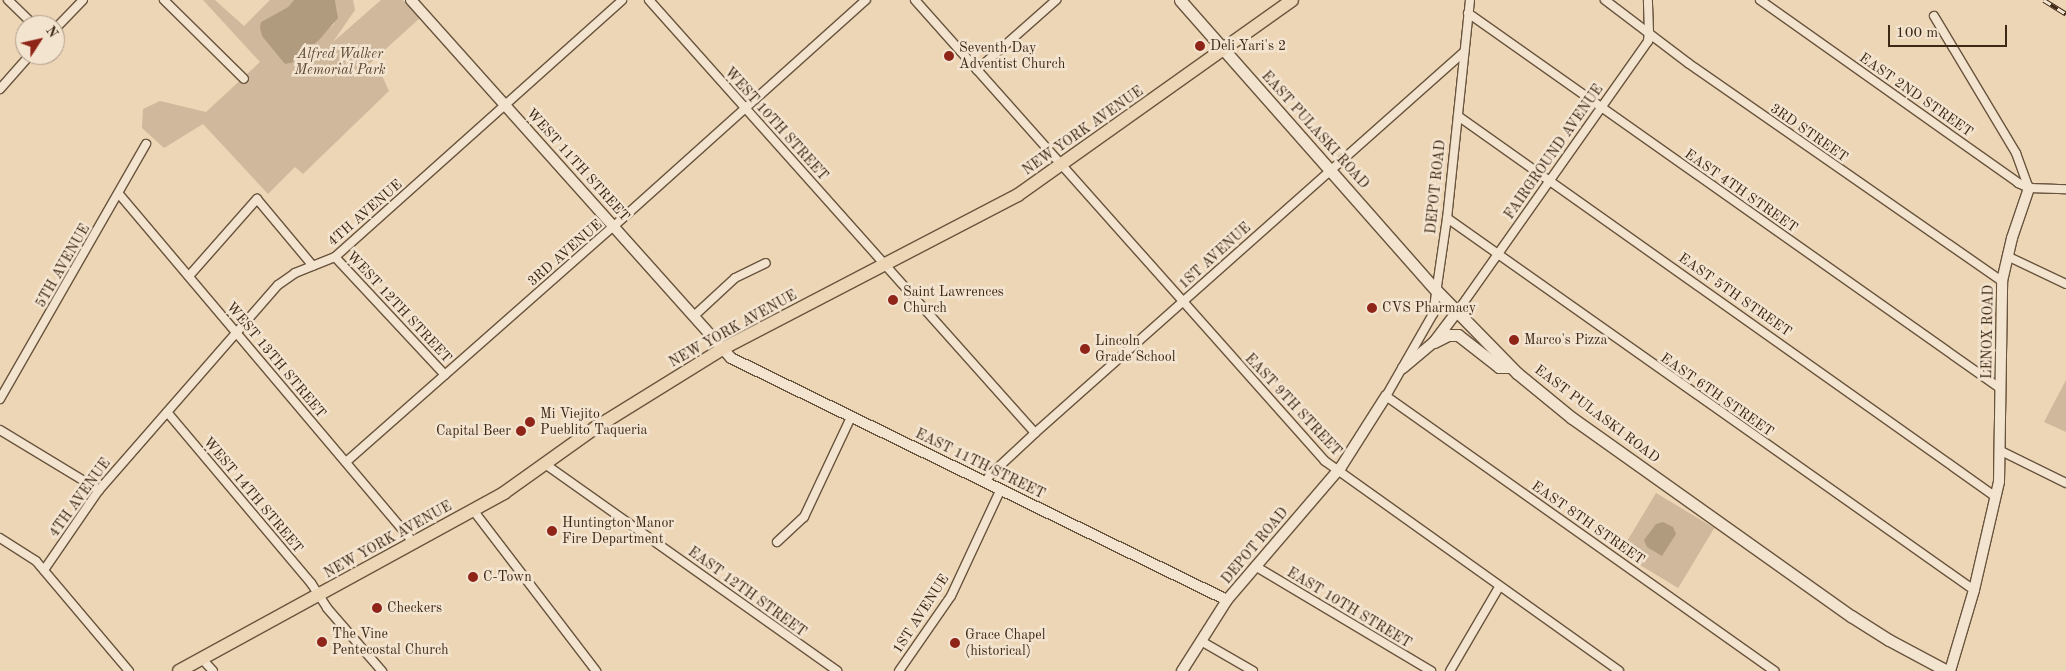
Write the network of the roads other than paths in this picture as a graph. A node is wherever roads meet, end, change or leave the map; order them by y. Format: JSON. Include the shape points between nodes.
{"nodes":[{"id":1,"x":8,"y":0,"type":"edge"},
{"id":2,"x":83,"y":0,"type":"edge"},
{"id":3,"x":164,"y":0,"type":"edge"},
{"id":4,"x":411,"y":0,"type":"edge"},
{"id":5,"x":622,"y":0,"type":"edge"},
{"id":6,"x":649,"y":0,"type":"edge"},
{"id":7,"x":866,"y":0,"type":"edge"},
{"id":8,"x":914,"y":0,"type":"edge"},
{"id":9,"x":1056,"y":0,"type":"edge"},
{"id":10,"x":1180,"y":0,"type":"edge"},
{"id":11,"x":1292,"y":0,"type":"edge"},
{"id":12,"x":1470,"y":0,"type":"edge"},
{"id":13,"x":1605,"y":0,"type":"edge"},
{"id":14,"x":1648,"y":0,"type":"edge"},
{"id":15,"x":1760,"y":0,"type":"edge"},
{"id":16,"x":1468,"y":13,"type":"junction"},
{"id":17,"x":24,"y":15,"type":"edge"},
{"id":18,"x":1934,"y":16,"type":"dead end"},
{"id":19,"x":65,"y":19,"type":"edge"},
{"id":20,"x":1649,"y":32,"type":"junction"},
{"id":21,"x":1224,"y":50,"type":"junction"},
{"id":22,"x":1464,"y":52,"type":"junction"},
{"id":23,"x":21,"y":65,"type":"edge"},
{"id":24,"x":977,"y":70,"type":"junction"},
{"id":25,"x":244,"y":79,"type":"dead end"},
{"id":26,"x":0,"y":89,"type":"edge"},
{"id":27,"x":505,"y":105,"type":"junction"},
{"id":28,"x":1600,"y":107,"type":"junction"},
{"id":29,"x":745,"y":109,"type":"junction"},
{"id":30,"x":1458,"y":116,"type":"junction"},
{"id":31,"x":146,"y":144,"type":"dead end"},
{"id":32,"x":1061,"y":164,"type":"junction"},
{"id":33,"x":1331,"y":170,"type":"junction"},
{"id":34,"x":1549,"y":181,"type":"junction"},
{"id":35,"x":2029,"y":188,"type":"junction"},
{"id":36,"x":2066,"y":189,"type":"edge"},
{"id":37,"x":119,"y":194,"type":"junction"},
{"id":38,"x":1447,"y":218,"type":"junction"},
{"id":39,"x":615,"y":225,"type":"junction"},
{"id":40,"x":1497,"y":254,"type":"junction"},
{"id":41,"x":2007,"y":256,"type":"junction"},
{"id":42,"x":335,"y":257,"type":"junction"},
{"id":43,"x":766,"y":263,"type":"dead end"},
{"id":44,"x":884,"y":264,"type":"junction"},
{"id":45,"x":313,"y":266,"type":"junction"},
{"id":46,"x":189,"y":276,"type":"junction"},
{"id":47,"x":2002,"y":281,"type":"junction"},
{"id":48,"x":2066,"y":284,"type":"edge"},
{"id":49,"x":1437,"y":290,"type":"junction"},
{"id":50,"x":1182,"y":302,"type":"junction"},
{"id":51,"x":1458,"y":312,"type":"junction"},
{"id":52,"x":695,"y":315,"type":"junction"},
{"id":53,"x":236,"y":332,"type":"junction"},
{"id":54,"x":1434,"y":342,"type":"junction"},
{"id":55,"x":724,"y":348,"type":"junction"},
{"id":56,"x":1510,"y":367,"type":"junction"},
{"id":57,"x":1402,"y":368,"type":"junction"},
{"id":58,"x":445,"y":375,"type":"junction"},
{"id":59,"x":2001,"y":389,"type":"junction"},
{"id":60,"x":1386,"y":396,"type":"junction"},
{"id":61,"x":0,"y":399,"type":"edge"},
{"id":62,"x":167,"y":412,"type":"junction"},
{"id":63,"x":851,"y":417,"type":"junction"},
{"id":64,"x":0,"y":430,"type":"edge"},
{"id":65,"x":1035,"y":433,"type":"junction"},
{"id":66,"x":2000,"y":451,"type":"junction"},
{"id":67,"x":346,"y":462,"type":"junction"},
{"id":68,"x":545,"y":464,"type":"junction"},
{"id":69,"x":1337,"y":471,"type":"junction"},
{"id":70,"x":986,"y":481,"type":"junction"},
{"id":71,"x":2066,"y":483,"type":"edge"},
{"id":72,"x":1001,"y":489,"type":"junction"},
{"id":73,"x":99,"y":490,"type":"junction"},
{"id":74,"x":1996,"y":497,"type":"junction"},
{"id":75,"x":473,"y":510,"type":"junction"},
{"id":76,"x":0,"y":538,"type":"edge"},
{"id":77,"x":777,"y":542,"type":"dead end"},
{"id":78,"x":414,"y":543,"type":"junction"},
{"id":79,"x":1255,"y":566,"type":"junction"},
{"id":80,"x":44,"y":570,"type":"junction"},
{"id":81,"x":1500,"y":587,"type":"junction"},
{"id":82,"x":1974,"y":590,"type":"junction"},
{"id":83,"x":318,"y":595,"type":"junction"},
{"id":84,"x":1228,"y":600,"type":"junction"},
{"id":85,"x":1201,"y":640,"type":"junction"},
{"id":86,"x":202,"y":659,"type":"junction"},
{"id":87,"x":129,"y":671,"type":"edge"},
{"id":88,"x":179,"y":671,"type":"edge"},
{"id":89,"x":213,"y":671,"type":"edge"},
{"id":90,"x":382,"y":671,"type":"edge"},
{"id":91,"x":596,"y":671,"type":"edge"},
{"id":92,"x":837,"y":671,"type":"edge"},
{"id":93,"x":899,"y":671,"type":"edge"},
{"id":94,"x":1182,"y":671,"type":"edge"},
{"id":95,"x":1253,"y":671,"type":"edge"},
{"id":96,"x":1431,"y":671,"type":"edge"},
{"id":97,"x":1450,"y":671,"type":"edge"},
{"id":98,"x":1619,"y":671,"type":"edge"},
{"id":99,"x":1776,"y":671,"type":"edge"},
{"id":100,"x":1949,"y":671,"type":"edge"}],
"edges":[{"from":1,"to":17,"type":"street"},
{"from":2,"to":19,"type":"street"},
{"from":3,"to":25,"type":"street"},
{"from":4,"to":27,"type":"street","name":"WEST 11TH STREET"},
{"from":5,"to":27,"type":"street","name":"4TH AVENUE"},
{"from":6,"to":29,"type":"street","name":"WEST 10TH STREET"},
{"from":7,"to":29,"type":"street","name":"3RD AVENUE"},
{"from":8,"to":24,"type":"street","name":"EAST 9TH STREET"},
{"from":9,"to":24,"type":"street"},
{"from":10,"to":21,"type":"main road","name":"EAST PULASKI ROAD"},
{"from":11,"to":21,"type":"main road","name":"NEW YORK AVENUE"},
{"from":12,"to":16,"type":"street","name":"DEPOT ROAD"},
{"from":13,"to":20,"type":"street","name":"3RD STREET"},
{"from":14,"to":20,"type":"street","name":"FAIRGROUND AVENUE"},
{"from":15,"to":35,"type":"street","name":"EAST 2ND STREET"},
{"from":16,"to":22,"type":"street","name":"DEPOT ROAD"},
{"from":16,"to":28,"type":"street","name":"EAST 4TH STREET"},
{"from":18,"to":35,"type":"street","via":[[2016,153]]},
{"from":20,"to":28,"type":"street","name":"FAIRGROUND AVENUE","via":[[1648,41]]},
{"from":20,"to":47,"type":"street","name":"3RD STREET","via":[[1768,120]]},
{"from":21,"to":32,"type":"main road","name":"NEW YORK AVENUE"},
{"from":21,"to":33,"type":"main road","name":"EAST PULASKI ROAD"},
{"from":22,"to":30,"type":"street","name":"DEPOT ROAD"},
{"from":22,"to":33,"type":"street","name":"1ST AVENUE"},
{"from":23,"to":26,"type":"street"},
{"from":24,"to":32,"type":"street","name":"EAST 9TH STREET"},
{"from":27,"to":39,"type":"street","name":"WEST 11TH STREET"},
{"from":27,"to":42,"type":"street","name":"4TH AVENUE"},
{"from":28,"to":34,"type":"street","name":"FAIRGROUND AVENUE"},
{"from":28,"to":59,"type":"street","name":"EAST 4TH STREET"},
{"from":29,"to":39,"type":"street","name":"3RD AVENUE"},
{"from":29,"to":44,"type":"street","name":"WEST 10TH STREET"},
{"from":30,"to":34,"type":"street","name":"EAST 5TH STREET"},
{"from":30,"to":38,"type":"street","name":"DEPOT ROAD"},
{"from":31,"to":37,"type":"street","name":"5TH AVENUE"},
{"from":32,"to":44,"type":"main road","name":"NEW YORK AVENUE","via":[[1018,195]]},
{"from":32,"to":50,"type":"street","name":"EAST 9TH STREET"},
{"from":33,"to":49,"type":"main road","name":"EAST PULASKI ROAD"},
{"from":33,"to":50,"type":"street","name":"1ST AVENUE"},
{"from":34,"to":40,"type":"street","name":"FAIRGROUND AVENUE"},
{"from":34,"to":74,"type":"street","name":"EAST 5TH STREET"},
{"from":35,"to":36,"type":"street","name":"EAST 2ND STREET"},
{"from":35,"to":41,"type":"street","name":"LENOX ROAD"},
{"from":37,"to":46,"type":"street","name":"WEST 13TH STREET"},
{"from":37,"to":61,"type":"street","name":"5TH AVENUE"},
{"from":38,"to":40,"type":"street","name":"EAST 6TH STREET"},
{"from":38,"to":49,"type":"street","name":"DEPOT ROAD"},
{"from":39,"to":52,"type":"street","name":"WEST 11TH STREET"},
{"from":39,"to":58,"type":"street","name":"3RD AVENUE"},
{"from":40,"to":51,"type":"street","name":"FAIRGROUND AVENUE"},
{"from":40,"to":82,"type":"street","name":"EAST 6TH STREET"},
{"from":41,"to":47,"type":"street","name":"LENOX ROAD"},
{"from":41,"to":48,"type":"street"},
{"from":42,"to":45,"type":"street","name":"4TH AVENUE"},
{"from":42,"to":58,"type":"street","name":"WEST 12TH STREET"},
{"from":43,"to":52,"type":"street","via":[[735,278]]},
{"from":44,"to":55,"type":"main road","name":"NEW YORK AVENUE"},
{"from":44,"to":65,"type":"street"},
{"from":45,"to":46,"type":"street","via":[[257,199]]},
{"from":45,"to":53,"type":"street","name":"4TH AVENUE","via":[[286,278]]},
{"from":46,"to":53,"type":"street","name":"WEST 13TH STREET"},
{"from":47,"to":59,"type":"street","name":"LENOX ROAD"},
{"from":49,"to":51,"type":"main road","name":"EAST PULASKI ROAD"},
{"from":49,"to":57,"type":"street","name":"DEPOT ROAD","via":[[1433,314]]},
{"from":50,"to":65,"type":"street","name":"1ST AVENUE"},
{"from":50,"to":69,"type":"street","name":"EAST 9TH STREET"},
{"from":51,"to":54,"type":"street","name":"DEPOT ROAD"},
{"from":51,"to":56,"type":"main road","name":"EAST PULASKI ROAD"},
{"from":52,"to":55,"type":"street","name":"WEST 11TH STREET"},
{"from":53,"to":62,"type":"street","name":"4TH AVENUE"},
{"from":53,"to":67,"type":"street","name":"WEST 13TH STREET"},
{"from":54,"to":56,"type":"main road","via":[[1448,335],[1458,335],[1498,367]]},
{"from":54,"to":57,"type":"street","name":"DEPOT ROAD"},
{"from":55,"to":63,"type":"street","name":"EAST 11TH STREET","via":[[737,361]]},
{"from":55,"to":68,"type":"main road","name":"NEW YORK AVENUE","via":[[595,428]]},
{"from":56,"to":100,"type":"main road","name":"EAST PULASKI ROAD","via":[[1572,418],[1851,616]]},
{"from":57,"to":60,"type":"street","name":"DEPOT ROAD"},
{"from":58,"to":67,"type":"street","name":"3RD AVENUE"},
{"from":59,"to":66,"type":"street","name":"LENOX ROAD"},
{"from":60,"to":69,"type":"street","name":"DEPOT ROAD"},
{"from":60,"to":99,"type":"street","name":"EAST 8TH STREET"},
{"from":62,"to":73,"type":"street","name":"4TH AVENUE"},
{"from":62,"to":83,"type":"street","name":"WEST 14TH STREET","via":[[312,583]]},
{"from":63,"to":70,"type":"street","name":"EAST 11TH STREET"},
{"from":63,"to":77,"type":"street","via":[[804,517]]},
{"from":64,"to":73,"type":"street"},
{"from":65,"to":70,"type":"street","name":"1ST AVENUE"},
{"from":66,"to":71,"type":"street"},
{"from":66,"to":74,"type":"street","name":"LENOX ROAD"},
{"from":67,"to":78,"type":"street","name":"WEST 13TH STREET"},
{"from":68,"to":75,"type":"main road","name":"NEW YORK AVENUE"},
{"from":68,"to":92,"type":"street","name":"EAST 12TH STREET"},
{"from":69,"to":79,"type":"street","name":"DEPOT ROAD"},
{"from":69,"to":81,"type":"street","name":"EAST 9TH STREET"},
{"from":70,"to":72,"type":"street","name":"EAST 11TH STREET"},
{"from":72,"to":84,"type":"street","name":"EAST 11TH STREET"},
{"from":72,"to":93,"type":"street","name":"1ST AVENUE","via":[[951,596]]},
{"from":73,"to":80,"type":"street","name":"4TH AVENUE"},
{"from":74,"to":82,"type":"street","name":"LENOX ROAD"},
{"from":75,"to":78,"type":"main road","name":"NEW YORK AVENUE"},
{"from":75,"to":91,"type":"street"},
{"from":76,"to":80,"type":"street","via":[[28,555]]},
{"from":78,"to":83,"type":"main road","name":"NEW YORK AVENUE"},
{"from":79,"to":84,"type":"street","name":"DEPOT ROAD"},
{"from":79,"to":96,"type":"street","name":"EAST 10TH STREET"},
{"from":80,"to":87,"type":"street"},
{"from":81,"to":97,"type":"street"},
{"from":81,"to":98,"type":"street","name":"EAST 9TH STREET"},
{"from":82,"to":100,"type":"street","name":"LENOX ROAD"},
{"from":83,"to":86,"type":"main road","name":"NEW YORK AVENUE"},
{"from":83,"to":90,"type":"street","name":"WEST 14TH STREET"},
{"from":84,"to":85,"type":"street","name":"DEPOT ROAD"},
{"from":85,"to":94,"type":"street","name":"DEPOT ROAD"},
{"from":85,"to":95,"type":"street"},
{"from":86,"to":88,"type":"main road","name":"NEW YORK AVENUE"},
{"from":86,"to":89,"type":"street"}]}
